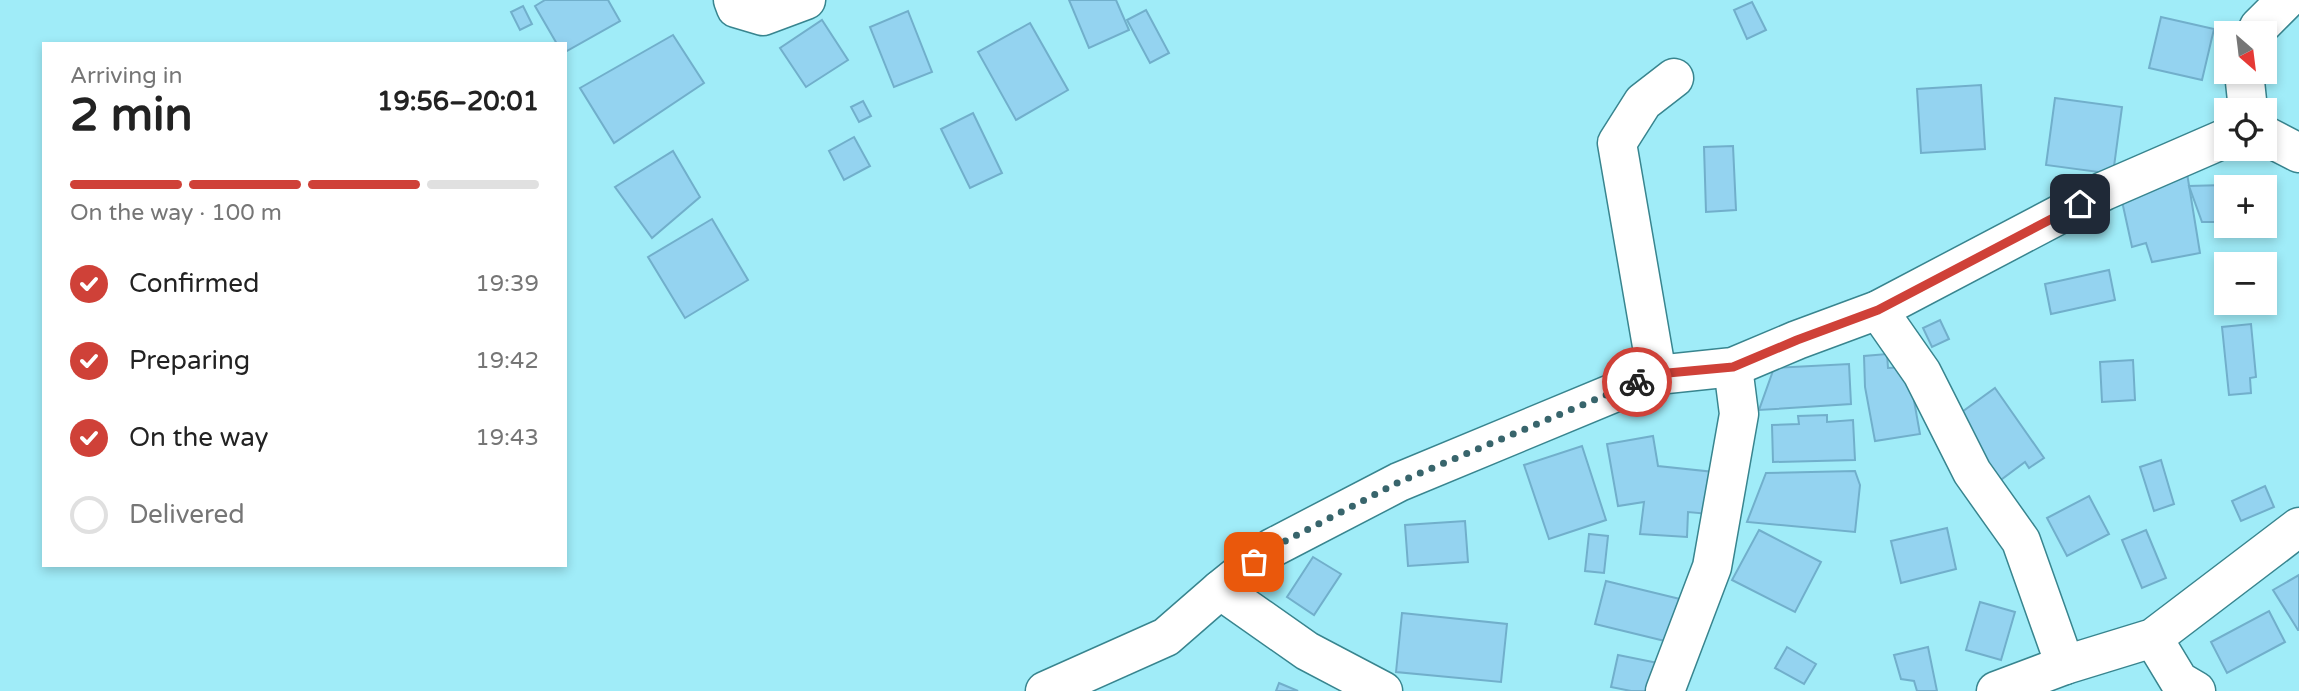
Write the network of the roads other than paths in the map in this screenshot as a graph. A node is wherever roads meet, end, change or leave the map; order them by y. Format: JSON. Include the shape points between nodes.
{"nodes":[{"id":1,"x":733,"y":0,"type":"edge"},
{"id":2,"x":806,"y":0,"type":"edge"},
{"id":3,"x":2286,"y":0,"type":"edge"},
{"id":4,"x":2265,"y":21,"type":"edge"},
{"id":5,"x":1674,"y":78,"type":"dead end"},
{"id":6,"x":2277,"y":142,"type":"edge"},
{"id":7,"x":2214,"y":143,"type":"edge"},
{"id":8,"x":2299,"y":153,"type":"edge"},
{"id":9,"x":1878,"y":310,"type":"junction"},
{"id":10,"x":1733,"y":367,"type":"junction"},
{"id":11,"x":1657,"y":374,"type":"junction"},
{"id":12,"x":2299,"y":527,"type":"edge"},
{"id":13,"x":1220,"y":590,"type":"junction"},
{"id":14,"x":2153,"y":638,"type":"junction"},
{"id":15,"x":2065,"y":665,"type":"junction"},
{"id":16,"x":1045,"y":691,"type":"edge"},
{"id":17,"x":1383,"y":691,"type":"edge"},
{"id":18,"x":1665,"y":691,"type":"edge"},
{"id":19,"x":1996,"y":691,"type":"edge"},
{"id":20,"x":2196,"y":691,"type":"edge"}],
"edges":[{"from":1,"to":2,"type":"street","via":[[736,8],[763,16]]},
{"from":3,"to":4,"type":"street"},
{"from":5,"to":11,"type":"street","via":[[1643,102],[1617,143]]},
{"from":6,"to":8,"type":"street"},
{"from":7,"to":9,"type":"street","via":[[2104,191]]},
{"from":9,"to":10,"type":"street"},
{"from":9,"to":15,"type":"street","via":[[1922,373],[1972,472],[2021,541]]},
{"from":10,"to":11,"type":"street"},
{"from":10,"to":18,"type":"street","via":[[1739,414],[1712,566]]},
{"from":11,"to":13,"type":"street","via":[[1399,482],[1272,548]]},
{"from":12,"to":14,"type":"street"},
{"from":13,"to":16,"type":"street","via":[[1166,637]]},
{"from":13,"to":17,"type":"street","via":[[1307,651]]},
{"from":14,"to":15,"type":"street"},
{"from":14,"to":20,"type":"street","via":[[2179,681]]},
{"from":15,"to":19,"type":"street"}]}
